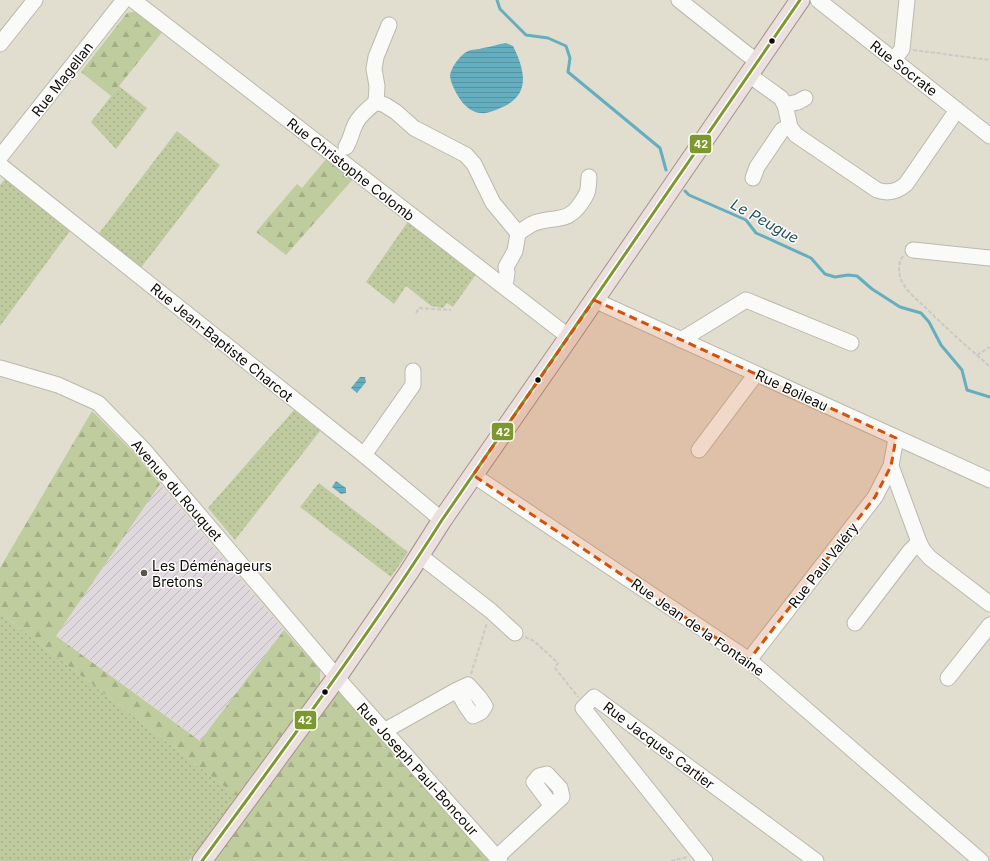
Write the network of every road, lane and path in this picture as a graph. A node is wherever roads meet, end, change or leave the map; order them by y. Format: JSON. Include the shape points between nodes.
{"nodes":[{"id":1,"x":35,"y":0,"type":"edge"},
{"id":2,"x":124,"y":0,"type":"edge"},
{"id":3,"x":133,"y":0,"type":"edge"},
{"id":4,"x":679,"y":0,"type":"edge"},
{"id":5,"x":800,"y":0,"type":"edge"},
{"id":6,"x":818,"y":0,"type":"edge"},
{"id":7,"x":907,"y":0,"type":"edge"},
{"id":8,"x":389,"y":25,"type":"dead end"},
{"id":9,"x":0,"y":44,"type":"edge"},
{"id":10,"x":898,"y":54,"type":"junction"},
{"id":11,"x":990,"y":60,"type":"edge"},
{"id":12,"x":754,"y":68,"type":"junction"},
{"id":13,"x":805,"y":98,"type":"dead end"},
{"id":14,"x":376,"y":102,"type":"junction"},
{"id":15,"x":785,"y":105,"type":"junction"},
{"id":16,"x":957,"y":110,"type":"junction"},
{"id":17,"x":790,"y":127,"type":"junction"},
{"id":18,"x":990,"y":136,"type":"edge"},
{"id":19,"x":0,"y":157,"type":"edge"},
{"id":20,"x":339,"y":159,"type":"junction"},
{"id":21,"x":0,"y":165,"type":"edge"},
{"id":22,"x":589,"y":177,"type":"dead end"},
{"id":23,"x":753,"y":178,"type":"dead end"},
{"id":24,"x":518,"y":233,"type":"junction"},
{"id":25,"x":913,"y":250,"type":"joint"},
{"id":26,"x":990,"y":258,"type":"edge"},
{"id":27,"x":506,"y":267,"type":"junction"},
{"id":28,"x":489,"y":275,"type":"junction"},
{"id":29,"x":502,"y":286,"type":"junction"},
{"id":30,"x":594,"y":300,"type":"junction"},
{"id":31,"x":451,"y":310,"type":"dead end"},
{"id":32,"x":416,"y":313,"type":"dead end"},
{"id":33,"x":569,"y":337,"type":"junction"},
{"id":34,"x":681,"y":340,"type":"junction"},
{"id":35,"x":851,"y":344,"type":"dead end"},
{"id":36,"x":990,"y":347,"type":"edge"},
{"id":37,"x":977,"y":356,"type":"junction"},
{"id":38,"x":0,"y":368,"type":"edge"},
{"id":39,"x":990,"y":368,"type":"edge"},
{"id":40,"x":413,"y":371,"type":"dead end"},
{"id":41,"x":756,"y":374,"type":"junction"},
{"id":42,"x":896,"y":438,"type":"junction"},
{"id":43,"x":699,"y":450,"type":"dead end"},
{"id":44,"x":364,"y":455,"type":"junction"},
{"id":45,"x":891,"y":466,"type":"junction"},
{"id":46,"x":473,"y":476,"type":"junction"},
{"id":47,"x":990,"y":480,"type":"edge"},
{"id":48,"x":442,"y":520,"type":"junction"},
{"id":49,"x":919,"y":542,"type":"junction"},
{"id":50,"x":419,"y":555,"type":"junction"},
{"id":51,"x":990,"y":604,"type":"edge"},
{"id":52,"x":491,"y":611,"type":"junction"},
{"id":53,"x":855,"y":623,"type":"dead end"},
{"id":54,"x":990,"y":624,"type":"edge"},
{"id":55,"x":516,"y":633,"type":"joint"},
{"id":56,"x":749,"y":660,"type":"junction"},
{"id":57,"x":337,"y":677,"type":"junction"},
{"id":58,"x":948,"y":678,"type":"dead end"},
{"id":59,"x":462,"y":688,"type":"joint"},
{"id":60,"x":585,"y":706,"type":"junction"},
{"id":61,"x":626,"y":720,"type":"junction"},
{"id":62,"x":384,"y":731,"type":"junction"},
{"id":63,"x":607,"y":738,"type":"junction"},
{"id":64,"x":552,"y":806,"type":"dead end"},
{"id":65,"x":498,"y":859,"type":"edge"},
{"id":66,"x":202,"y":861,"type":"edge"},
{"id":67,"x":705,"y":861,"type":"edge"},
{"id":68,"x":816,"y":861,"type":"edge"},
{"id":69,"x":981,"y":861,"type":"edge"}],
"edges":[{"from":1,"to":9,"type":"street"},
{"from":2,"to":19,"type":"street","name":"Rue Magellan"},
{"from":3,"to":20,"type":"street","name":"Rue Christophe Colomb"},
{"from":4,"to":12,"type":"street","via":[[747,54]]},
{"from":5,"to":12,"type":"main road"},
{"from":6,"to":10,"type":"street","name":"Rue Socrate"},
{"from":7,"to":10,"type":"street"},
{"from":8,"to":14,"type":"street","via":[[376,57]]},
{"from":10,"to":11,"type":"path"},
{"from":10,"to":16,"type":"street","name":"Rue Socrate"},
{"from":12,"to":15,"type":"street"},
{"from":12,"to":30,"type":"main road"},
{"from":13,"to":15,"type":"street"},
{"from":14,"to":20,"type":"street","via":[[356,123],[346,147],[349,156]]},
{"from":14,"to":24,"type":"street","via":[[385,104],[414,128],[466,155],[474,164],[493,203]]},
{"from":15,"to":17,"type":"street"},
{"from":16,"to":17,"type":"street","via":[[910,178],[900,189],[891,192],[877,190],[796,135]]},
{"from":16,"to":18,"type":"street","name":"Rue Socrate"},
{"from":17,"to":23,"type":"street","via":[[782,130],[757,167]]},
{"from":20,"to":28,"type":"street","name":"Rue Christophe Colomb"},
{"from":21,"to":44,"type":"street","name":"Rue Jean-Baptiste Charcot"},
{"from":22,"to":24,"type":"street","via":[[588,193],[576,212],[566,217],[532,224]]},
{"from":24,"to":27,"type":"street","via":[[515,251]]},
{"from":25,"to":26,"type":"street"},
{"from":25,"to":37,"type":"path","via":[[900,261],[899,271],[903,282],[937,320]]},
{"from":27,"to":28,"type":"street","via":[[499,268]]},
{"from":27,"to":29,"type":"street","via":[[506,280]]},
{"from":28,"to":29,"type":"street","name":"Rue Christophe Colomb"},
{"from":29,"to":33,"type":"street","name":"Rue Christophe Colomb"},
{"from":30,"to":33,"type":"main road"},
{"from":30,"to":34,"type":"street","name":"Rue Boileau"},
{"from":31,"to":32,"type":"path","via":[[419,308]]},
{"from":33,"to":46,"type":"main road"},
{"from":34,"to":35,"type":"street","via":[[746,300]]},
{"from":34,"to":41,"type":"street","name":"Rue Boileau"},
{"from":36,"to":37,"type":"path"},
{"from":37,"to":39,"type":"path"},
{"from":38,"to":57,"type":"street","name":"Avenue du Rouquet","via":[[58,385],[98,403],[144,450]]},
{"from":40,"to":44,"type":"street","via":[[413,385]]},
{"from":41,"to":42,"type":"street","name":"Rue Boileau"},
{"from":41,"to":43,"type":"street"},
{"from":42,"to":45,"type":"street"},
{"from":42,"to":47,"type":"street","name":"Rue Boileau"},
{"from":44,"to":48,"type":"street","name":"Rue Jean-Baptiste Charcot"},
{"from":45,"to":49,"type":"street"},
{"from":45,"to":56,"type":"street","name":"Rue Paul Valéry","via":[[875,497]]},
{"from":46,"to":48,"type":"main road"},
{"from":46,"to":56,"type":"street","name":"Rue Jean de la Fontaine"},
{"from":48,"to":50,"type":"main road"},
{"from":49,"to":51,"type":"street","via":[[930,558]]},
{"from":49,"to":53,"type":"street"},
{"from":50,"to":52,"type":"street"},
{"from":50,"to":57,"type":"main road"},
{"from":52,"to":55,"type":"street"},
{"from":52,"to":59,"type":"path"},
{"from":54,"to":58,"type":"street"},
{"from":55,"to":60,"type":"path","via":[[534,641],[558,663],[555,668]]},
{"from":56,"to":69,"type":"street","name":"Rue Jean de la Fontaine"},
{"from":57,"to":62,"type":"street","name":"Rue Joseph Paul-Boncour"},
{"from":57,"to":66,"type":"main road"},
{"from":59,"to":62,"type":"street"},
{"from":60,"to":61,"type":"street","name":"Rue Jacques Cartier","via":[[594,697]]},
{"from":60,"to":63,"type":"street","name":"Rue Jacques Cartier","via":[[583,708]]},
{"from":61,"to":63,"type":"street","via":[[611,722],[605,732]]},
{"from":61,"to":68,"type":"street","name":"Rue Jacques Cartier"},
{"from":62,"to":65,"type":"street","name":"Rue Joseph Paul-Boncour"},
{"from":63,"to":67,"type":"street","name":"Rue Jacques Cartier"},
{"from":64,"to":65,"type":"street"}]}
